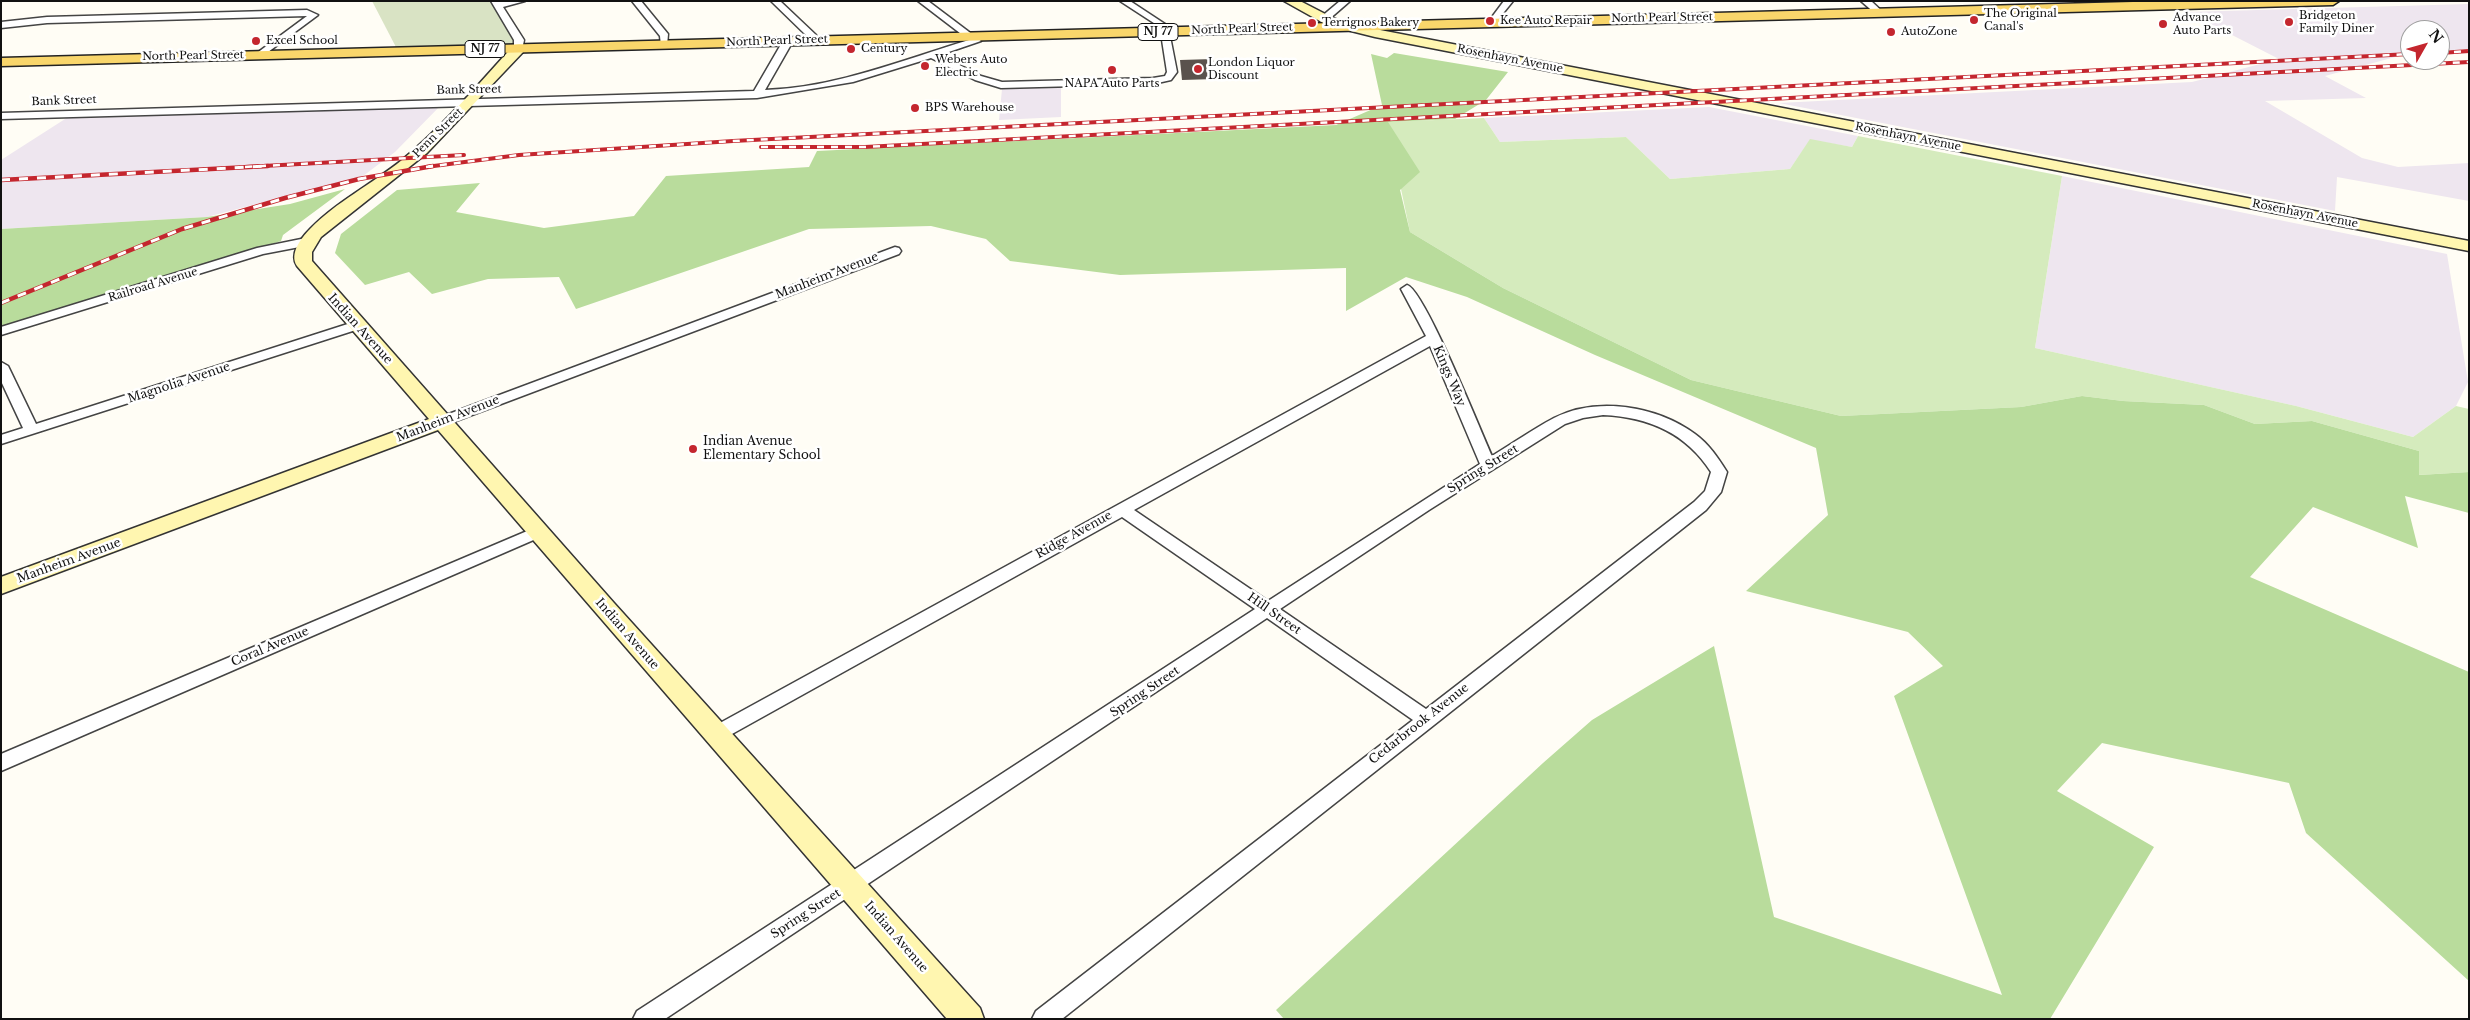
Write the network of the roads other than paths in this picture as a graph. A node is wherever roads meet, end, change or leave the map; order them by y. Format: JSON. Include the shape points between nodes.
{"nodes":[{"id":1,"x":521,"y":1,"type":"edge"},
{"id":2,"x":636,"y":1,"type":"edge"},
{"id":3,"x":775,"y":1,"type":"edge"},
{"id":4,"x":922,"y":1,"type":"edge"},
{"id":5,"x":1124,"y":1,"type":"edge"},
{"id":6,"x":1290,"y":1,"type":"edge"},
{"id":7,"x":1346,"y":1,"type":"edge"},
{"id":8,"x":1509,"y":1,"type":"edge"},
{"id":9,"x":1865,"y":1,"type":"edge"},
{"id":10,"x":2333,"y":1,"type":"edge"},
{"id":11,"x":496,"y":3,"type":"edge"},
{"id":12,"x":224,"y":8,"type":"dead end"},
{"id":13,"x":1880,"y":13,"type":"junction"},
{"id":14,"x":216,"y":16,"type":"junction"},
{"id":15,"x":1324,"y":19,"type":"junction"},
{"id":16,"x":1495,"y":22,"type":"junction"},
{"id":17,"x":1,"y":25,"type":"edge"},
{"id":18,"x":1346,"y":26,"type":"junction"},
{"id":19,"x":1165,"y":31,"type":"junction"},
{"id":20,"x":970,"y":36,"type":"junction"},
{"id":21,"x":812,"y":40,"type":"junction"},
{"id":22,"x":788,"y":41,"type":"junction"},
{"id":23,"x":664,"y":44,"type":"junction"},
{"id":24,"x":519,"y":48,"type":"junction"},
{"id":25,"x":260,"y":55,"type":"junction"},
{"id":26,"x":932,"y":55,"type":"junction"},
{"id":27,"x":1,"y":62,"type":"edge"},
{"id":28,"x":756,"y":94,"type":"junction"},
{"id":29,"x":468,"y":103,"type":"junction"},
{"id":30,"x":1,"y":116,"type":"edge"},
{"id":31,"x":306,"y":242,"type":"junction"},
{"id":32,"x":2469,"y":246,"type":"edge"},
{"id":33,"x":895,"y":250,"type":"dead end"},
{"id":34,"x":1407,"y":289,"type":"dead end"},
{"id":35,"x":357,"y":325,"type":"junction"},
{"id":36,"x":1,"y":331,"type":"edge"},
{"id":37,"x":1433,"y":338,"type":"junction"},
{"id":38,"x":1,"y":366,"type":"edge"},
{"id":39,"x":443,"y":421,"type":"junction"},
{"id":40,"x":1658,"y":421,"type":"joint"},
{"id":41,"x":32,"y":430,"type":"junction"},
{"id":42,"x":1,"y":440,"type":"edge"},
{"id":43,"x":1488,"y":465,"type":"junction"},
{"id":44,"x":1122,"y":508,"type":"junction"},
{"id":45,"x":539,"y":531,"type":"junction"},
{"id":46,"x":1,"y":586,"type":"edge"},
{"id":47,"x":1268,"y":610,"type":"junction"},
{"id":48,"x":1426,"y":718,"type":"junction"},
{"id":49,"x":716,"y":734,"type":"junction"},
{"id":50,"x":1,"y":763,"type":"edge"},
{"id":51,"x":850,"y":885,"type":"junction"},
{"id":52,"x":644,"y":1019,"type":"edge"},
{"id":53,"x":968,"y":1019,"type":"edge"},
{"id":54,"x":1044,"y":1019,"type":"edge"}],
"edges":[{"from":1,"to":11,"type":"street"},
{"from":2,"to":23,"type":"street","via":[[665,36]]},
{"from":3,"to":21,"type":"street","via":[[813,37]]},
{"from":4,"to":20,"type":"street"},
{"from":5,"to":19,"type":"street","via":[[1163,24]]},
{"from":6,"to":15,"type":"street","name":"Rosenhayn Avenue"},
{"from":7,"to":15,"type":"street"},
{"from":8,"to":16,"type":"street"},
{"from":9,"to":13,"type":"street"},
{"from":10,"to":13,"type":"main road","name":"North Pearl Street","number":"NJ 77"},
{"from":11,"to":24,"type":"street","via":[[519,40]]},
{"from":12,"to":14,"type":"street"},
{"from":13,"to":16,"type":"main road","name":"North Pearl Street","number":"NJ 77"},
{"from":14,"to":17,"type":"street"},
{"from":14,"to":25,"type":"street","via":[[314,16]]},
{"from":15,"to":18,"type":"street","name":"Rosenhayn Avenue"},
{"from":16,"to":18,"type":"main road","name":"North Pearl Street","number":"NJ 77"},
{"from":18,"to":19,"type":"main road","name":"North Pearl Street","number":"NJ 77"},
{"from":18,"to":32,"type":"street","name":"Rosenhayn Avenue"},
{"from":19,"to":20,"type":"main road","name":"North Pearl Street","number":"NJ 77"},
{"from":19,"to":26,"type":"street","via":[[1172,72],[1168,78],[1153,81],[1001,85],[978,78]]},
{"from":20,"to":21,"type":"main road","name":"North Pearl Street","number":"NJ 77"},
{"from":20,"to":26,"type":"street","name":"Bank Street","via":[[976,41]]},
{"from":21,"to":22,"type":"main road","name":"North Pearl Street","number":"NJ 77"},
{"from":22,"to":23,"type":"main road","name":"North Pearl Street","number":"NJ 77"},
{"from":22,"to":28,"type":"street"},
{"from":23,"to":24,"type":"main road","name":"North Pearl Street","number":"NJ 77"},
{"from":24,"to":25,"type":"main road","name":"North Pearl Street","number":"NJ 77"},
{"from":24,"to":29,"type":"street","name":"Penn Street"},
{"from":25,"to":27,"type":"main road","name":"North Pearl Street","number":"NJ 77"},
{"from":26,"to":28,"type":"street","name":"Bank Street","via":[[833,84]]},
{"from":28,"to":29,"type":"street","name":"Bank Street"},
{"from":29,"to":30,"type":"street","name":"Bank Street"},
{"from":29,"to":31,"type":"street","name":"Penn Street","via":[[407,163],[322,226]]},
{"from":31,"to":35,"type":"street","name":"Indian Avenue","via":[[302,262]]},
{"from":31,"to":36,"type":"street","name":"Railroad Avenue","via":[[261,251]]},
{"from":33,"to":39,"type":"street","name":"Manheim Avenue"},
{"from":34,"to":37,"type":"street","name":"Kings Way"},
{"from":35,"to":39,"type":"street","name":"Indian Avenue"},
{"from":35,"to":41,"type":"street","name":"Magnolia Avenue"},
{"from":37,"to":43,"type":"street","name":"Kings Way"},
{"from":37,"to":44,"type":"street","name":"Ridge Avenue"},
{"from":38,"to":41,"type":"street"},
{"from":39,"to":45,"type":"street","name":"Indian Avenue"},
{"from":39,"to":46,"type":"street","name":"Manheim Avenue"},
{"from":40,"to":43,"type":"street","name":"Spring Street","via":[[1619,412],[1584,412],[1560,421]]},
{"from":40,"to":48,"type":"street","name":"Cedarbrook Avenue","via":[[1683,431],[1712,459],[1719,472],[1713,492],[1700,506]]},
{"from":41,"to":42,"type":"street","name":"Magnolia Avenue"},
{"from":43,"to":47,"type":"street","name":"Spring Street"},
{"from":44,"to":47,"type":"street","name":"Hill Street"},
{"from":44,"to":49,"type":"street","name":"Ridge Avenue"},
{"from":45,"to":49,"type":"street","name":"Indian Avenue"},
{"from":45,"to":50,"type":"street","name":"Coral Avenue"},
{"from":47,"to":48,"type":"street","name":"Hill Street"},
{"from":47,"to":51,"type":"street","name":"Spring Street"},
{"from":48,"to":54,"type":"street","name":"Cedarbrook Avenue"},
{"from":49,"to":51,"type":"street","name":"Indian Avenue"},
{"from":51,"to":52,"type":"street","name":"Spring Street"},
{"from":51,"to":53,"type":"street","name":"Indian Avenue"}]}
